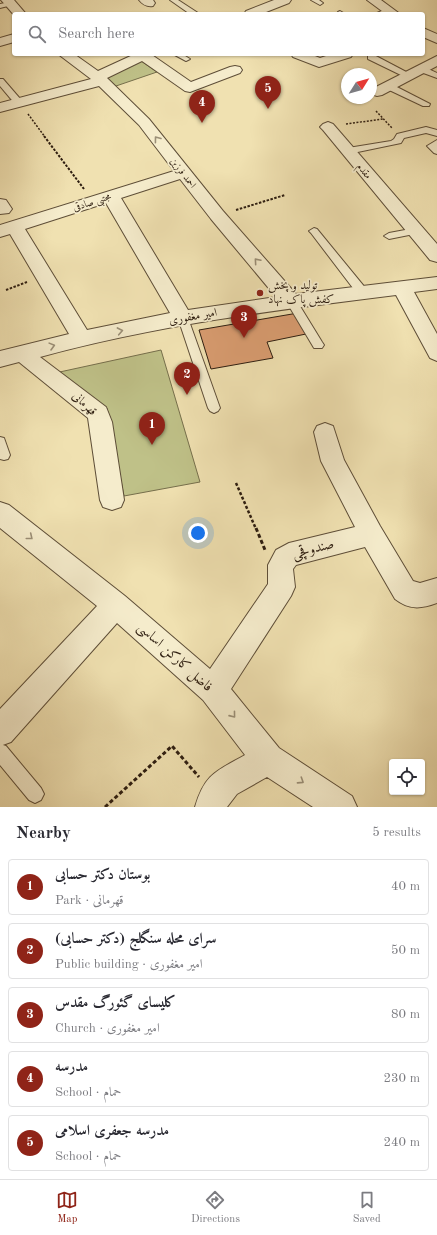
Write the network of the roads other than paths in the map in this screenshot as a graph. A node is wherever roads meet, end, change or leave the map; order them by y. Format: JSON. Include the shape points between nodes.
{"nodes":[{"id":1,"x":173,"y":0,"type":"edge"},
{"id":2,"x":285,"y":0,"type":"edge"},
{"id":3,"x":6,"y":3,"type":"edge"},
{"id":4,"x":17,"y":12,"type":"edge"},
{"id":5,"x":193,"y":12,"type":"edge"},
{"id":6,"x":255,"y":12,"type":"edge"},
{"id":7,"x":425,"y":33,"type":"edge"},
{"id":8,"x":12,"y":39,"type":"edge"},
{"id":9,"x":437,"y":39,"type":"edge"},
{"id":10,"x":0,"y":42,"type":"edge"},
{"id":11,"x":68,"y":56,"type":"edge"},
{"id":12,"x":137,"y":56,"type":"edge"},
{"id":13,"x":141,"y":56,"type":"edge"},
{"id":14,"x":180,"y":56,"type":"edge"},
{"id":15,"x":302,"y":56,"type":"edge"},
{"id":16,"x":340,"y":56,"type":"edge"},
{"id":17,"x":371,"y":57,"type":"dead end"},
{"id":18,"x":186,"y":60,"type":"dead end"},
{"id":19,"x":437,"y":60,"type":"edge"},
{"id":20,"x":421,"y":69,"type":"junction"},
{"id":21,"x":235,"y":70,"type":"dead end"},
{"id":22,"x":408,"y":75,"type":"junction"},
{"id":23,"x":437,"y":76,"type":"edge"},
{"id":24,"x":0,"y":80,"type":"edge"},
{"id":25,"x":100,"y":80,"type":"junction"},
{"id":26,"x":379,"y":89,"type":"edge"},
{"id":27,"x":19,"y":103,"type":"junction"},
{"id":28,"x":426,"y":104,"type":"dead end"},
{"id":29,"x":0,"y":108,"type":"edge"},
{"id":30,"x":328,"y":127,"type":"road end"},
{"id":31,"x":437,"y":133,"type":"edge"},
{"id":32,"x":437,"y":143,"type":"edge"},
{"id":33,"x":348,"y":151,"type":"junction"},
{"id":34,"x":437,"y":151,"type":"edge"},
{"id":35,"x":183,"y":173,"type":"junction"},
{"id":36,"x":111,"y":196,"type":"junction"},
{"id":37,"x":7,"y":228,"type":"edge"},
{"id":38,"x":314,"y":231,"type":"dead end"},
{"id":39,"x":416,"y":231,"type":"junction"},
{"id":40,"x":389,"y":236,"type":"dead end"},
{"id":41,"x":437,"y":256,"type":"edge"},
{"id":42,"x":437,"y":283,"type":"edge"},
{"id":43,"x":402,"y":288,"type":"junction"},
{"id":44,"x":363,"y":293,"type":"junction"},
{"id":45,"x":291,"y":302,"type":"junction"},
{"id":46,"x":183,"y":318,"type":"junction"},
{"id":47,"x":82,"y":338,"type":"junction"},
{"id":48,"x":318,"y":345,"type":"dead end"},
{"id":49,"x":437,"y":353,"type":"edge"},
{"id":50,"x":22,"y":354,"type":"junction"},
{"id":51,"x":0,"y":358,"type":"edge"},
{"id":52,"x":214,"y":408,"type":"dead end"},
{"id":53,"x":325,"y":432,"type":"dead end"},
{"id":54,"x":0,"y":442,"type":"edge"},
{"id":55,"x":4,"y":455,"type":"dead end"},
{"id":56,"x":112,"y":500,"type":"dead end"},
{"id":57,"x":0,"y":513,"type":"edge"},
{"id":58,"x":371,"y":534,"type":"junction"},
{"id":59,"x":437,"y":590,"type":"edge"},
{"id":60,"x":116,"y":605,"type":"junction"},
{"id":61,"x":213,"y":690,"type":"junction"},
{"id":62,"x":0,"y":731,"type":"edge"},
{"id":63,"x":0,"y":752,"type":"edge"},
{"id":64,"x":268,"y":759,"type":"junction"},
{"id":65,"x":35,"y":794,"type":"dead end"},
{"id":66,"x":212,"y":801,"type":"edge"},
{"id":67,"x":341,"y":807,"type":"edge"}],
"edges":[{"from":1,"to":5,"type":"lane"},
{"from":2,"to":6,"type":"street"},
{"from":3,"to":4,"type":"street"},
{"from":7,"to":9,"type":"street"},
{"from":8,"to":10,"type":"street"},
{"from":11,"to":25,"type":"street","name":"احمد فرزین"},
{"from":12,"to":25,"type":"street","via":[[104,73]]},
{"from":13,"to":21,"type":"street","via":[[190,88]]},
{"from":14,"to":18,"type":"lane"},
{"from":15,"to":16,"type":"street","via":[[319,63]]},
{"from":17,"to":22,"type":"lane"},
{"from":19,"to":20,"type":"street"},
{"from":20,"to":22,"type":"street"},
{"from":20,"to":23,"type":"lane"},
{"from":22,"to":26,"type":"street"},
{"from":24,"to":27,"type":"lane"},
{"from":25,"to":27,"type":"street"},
{"from":35,"to":25,"type":"street","name":"احمد فرزین","one_way":true,"via":[[144,122]]},
{"from":26,"to":28,"type":"lane"},
{"from":27,"to":29,"type":"street"},
{"from":30,"to":33,"type":"street","name":"مقدم"},
{"from":31,"to":33,"type":"lane","via":[[426,130],[400,137],[393,143]]},
{"from":32,"to":34,"type":"lane","via":[[431,146]]},
{"from":33,"to":39,"type":"street","name":"مقدم"},
{"from":35,"to":36,"type":"street","name":"مجتبی صادقی"},
{"from":45,"to":35,"type":"street","name":"احمد فرزین","one_way":true},
{"from":36,"to":37,"type":"street","name":"مجتبی صادقی"},
{"from":36,"to":46,"type":"street"},
{"from":37,"to":47,"type":"street","via":[[44,276]]},
{"from":38,"to":44,"type":"lane"},
{"from":39,"to":40,"type":"lane"},
{"from":39,"to":41,"type":"street","name":"مقدم"},
{"from":42,"to":43,"type":"street","name":"امیر مغفوری"},
{"from":43,"to":44,"type":"street","name":"امیر مغفوری"},
{"from":43,"to":49,"type":"street"},
{"from":44,"to":45,"type":"street","name":"امیر مغفوری"},
{"from":45,"to":46,"type":"street","name":"امیر مغفوری"},
{"from":45,"to":48,"type":"lane"},
{"from":47,"to":46,"type":"street","name":"امیر مغفوری","one_way":true},
{"from":46,"to":52,"type":"lane"},
{"from":50,"to":47,"type":"street","name":"امیر مغفوری","one_way":true},
{"from":50,"to":51,"type":"street","name":"امیر مغفوری"},
{"from":50,"to":56,"type":"street","name":"قهرمانی","via":[[98,413]]},
{"from":53,"to":58,"type":"street","via":[[333,461]]},
{"from":54,"to":55,"type":"lane"},
{"from":57,"to":60,"type":"street","name":"فاضل کارکن اساسی","one_way":true},
{"from":58,"to":59,"type":"street","via":[[404,590],[416,597]]},
{"from":58,"to":61,"type":"street","name":"صندوقچی","via":[[282,559],[279,565],[282,587]]},
{"from":60,"to":61,"type":"street","name":"فاضل کارکن اساسی"},
{"from":60,"to":62,"type":"street"},
{"from":61,"to":64,"type":"street","name":"فاضل کارکن اساسی","one_way":true},
{"from":63,"to":65,"type":"lane"},
{"from":64,"to":66,"type":"street","via":[[226,783]]},
{"from":64,"to":67,"type":"street","name":"فاضل کارکن اساسی","one_way":true}]}
